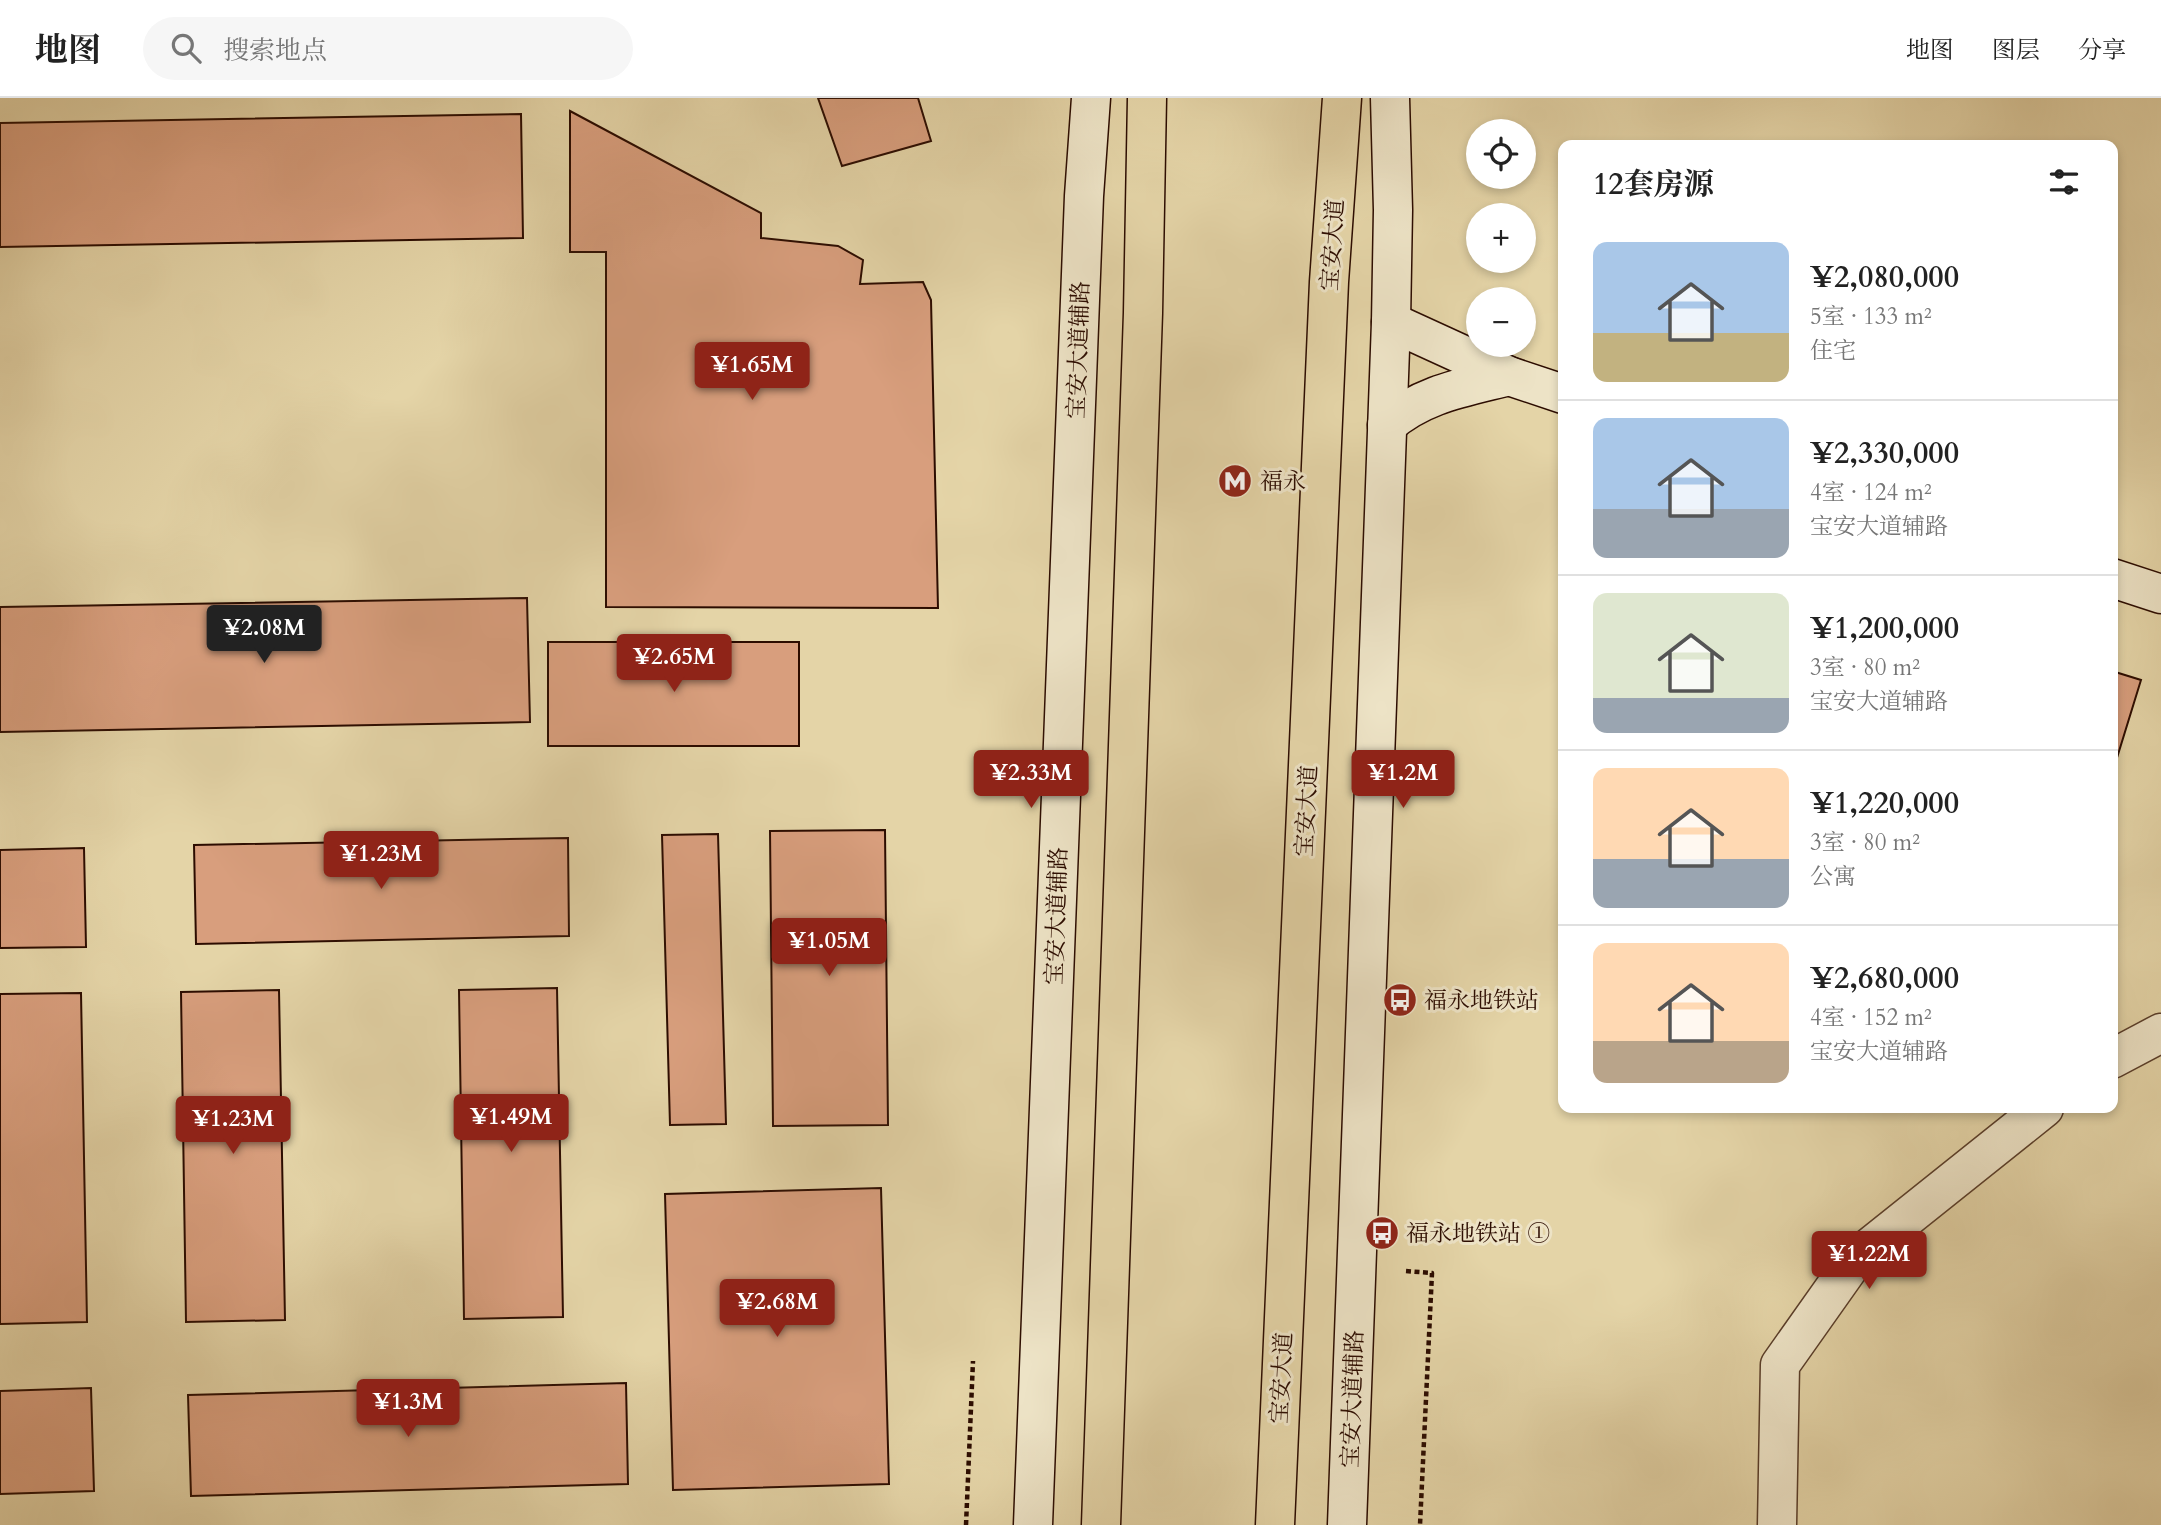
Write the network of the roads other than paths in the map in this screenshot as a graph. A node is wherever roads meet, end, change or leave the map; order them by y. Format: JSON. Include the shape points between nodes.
{"nodes":[{"id":1,"x":1091,"y":98,"type":"edge"},
{"id":2,"x":1147,"y":98,"type":"edge"},
{"id":3,"x":1342,"y":98,"type":"edge"},
{"id":4,"x":1390,"y":98,"type":"edge"},
{"id":5,"x":1391,"y":321,"type":"junction"},
{"id":6,"x":1509,"y":376,"type":"junction"},
{"id":7,"x":1558,"y":392,"type":"edge"},
{"id":8,"x":1387,"y":425,"type":"junction"},
{"id":9,"x":2118,"y":580,"type":"edge"},
{"id":10,"x":2161,"y":594,"type":"edge"},
{"id":11,"x":2161,"y":1033,"type":"edge"},
{"id":12,"x":2118,"y":1056,"type":"edge"},
{"id":13,"x":2038,"y":1113,"type":"edge"},
{"id":14,"x":1033,"y":1525,"type":"edge"},
{"id":15,"x":1101,"y":1525,"type":"edge"},
{"id":16,"x":1275,"y":1525,"type":"edge"},
{"id":17,"x":1347,"y":1525,"type":"edge"},
{"id":18,"x":1776,"y":1525,"type":"edge"}],
"edges":[{"from":1,"to":14,"type":"main road","name":"宝安大道辅路"},
{"from":2,"to":15,"type":"main road"},
{"from":3,"to":16,"type":"main road","name":"宝安大道","via":[[1329,282]]},
{"from":4,"to":5,"type":"main road","name":"宝安大道辅路"},
{"from":5,"to":6,"type":"main road"},
{"from":5,"to":8,"type":"main road","name":"宝安大道辅路"},
{"from":6,"to":7,"type":"main road"},
{"from":6,"to":8,"type":"main road","via":[[1432,397]]},
{"from":8,"to":17,"type":"main road","name":"宝安大道辅路"},
{"from":9,"to":10,"type":"main road"},
{"from":11,"to":12,"type":"main road"},
{"from":13,"to":18,"type":"main road","via":[[1855,1259],[1780,1365]]}]}
